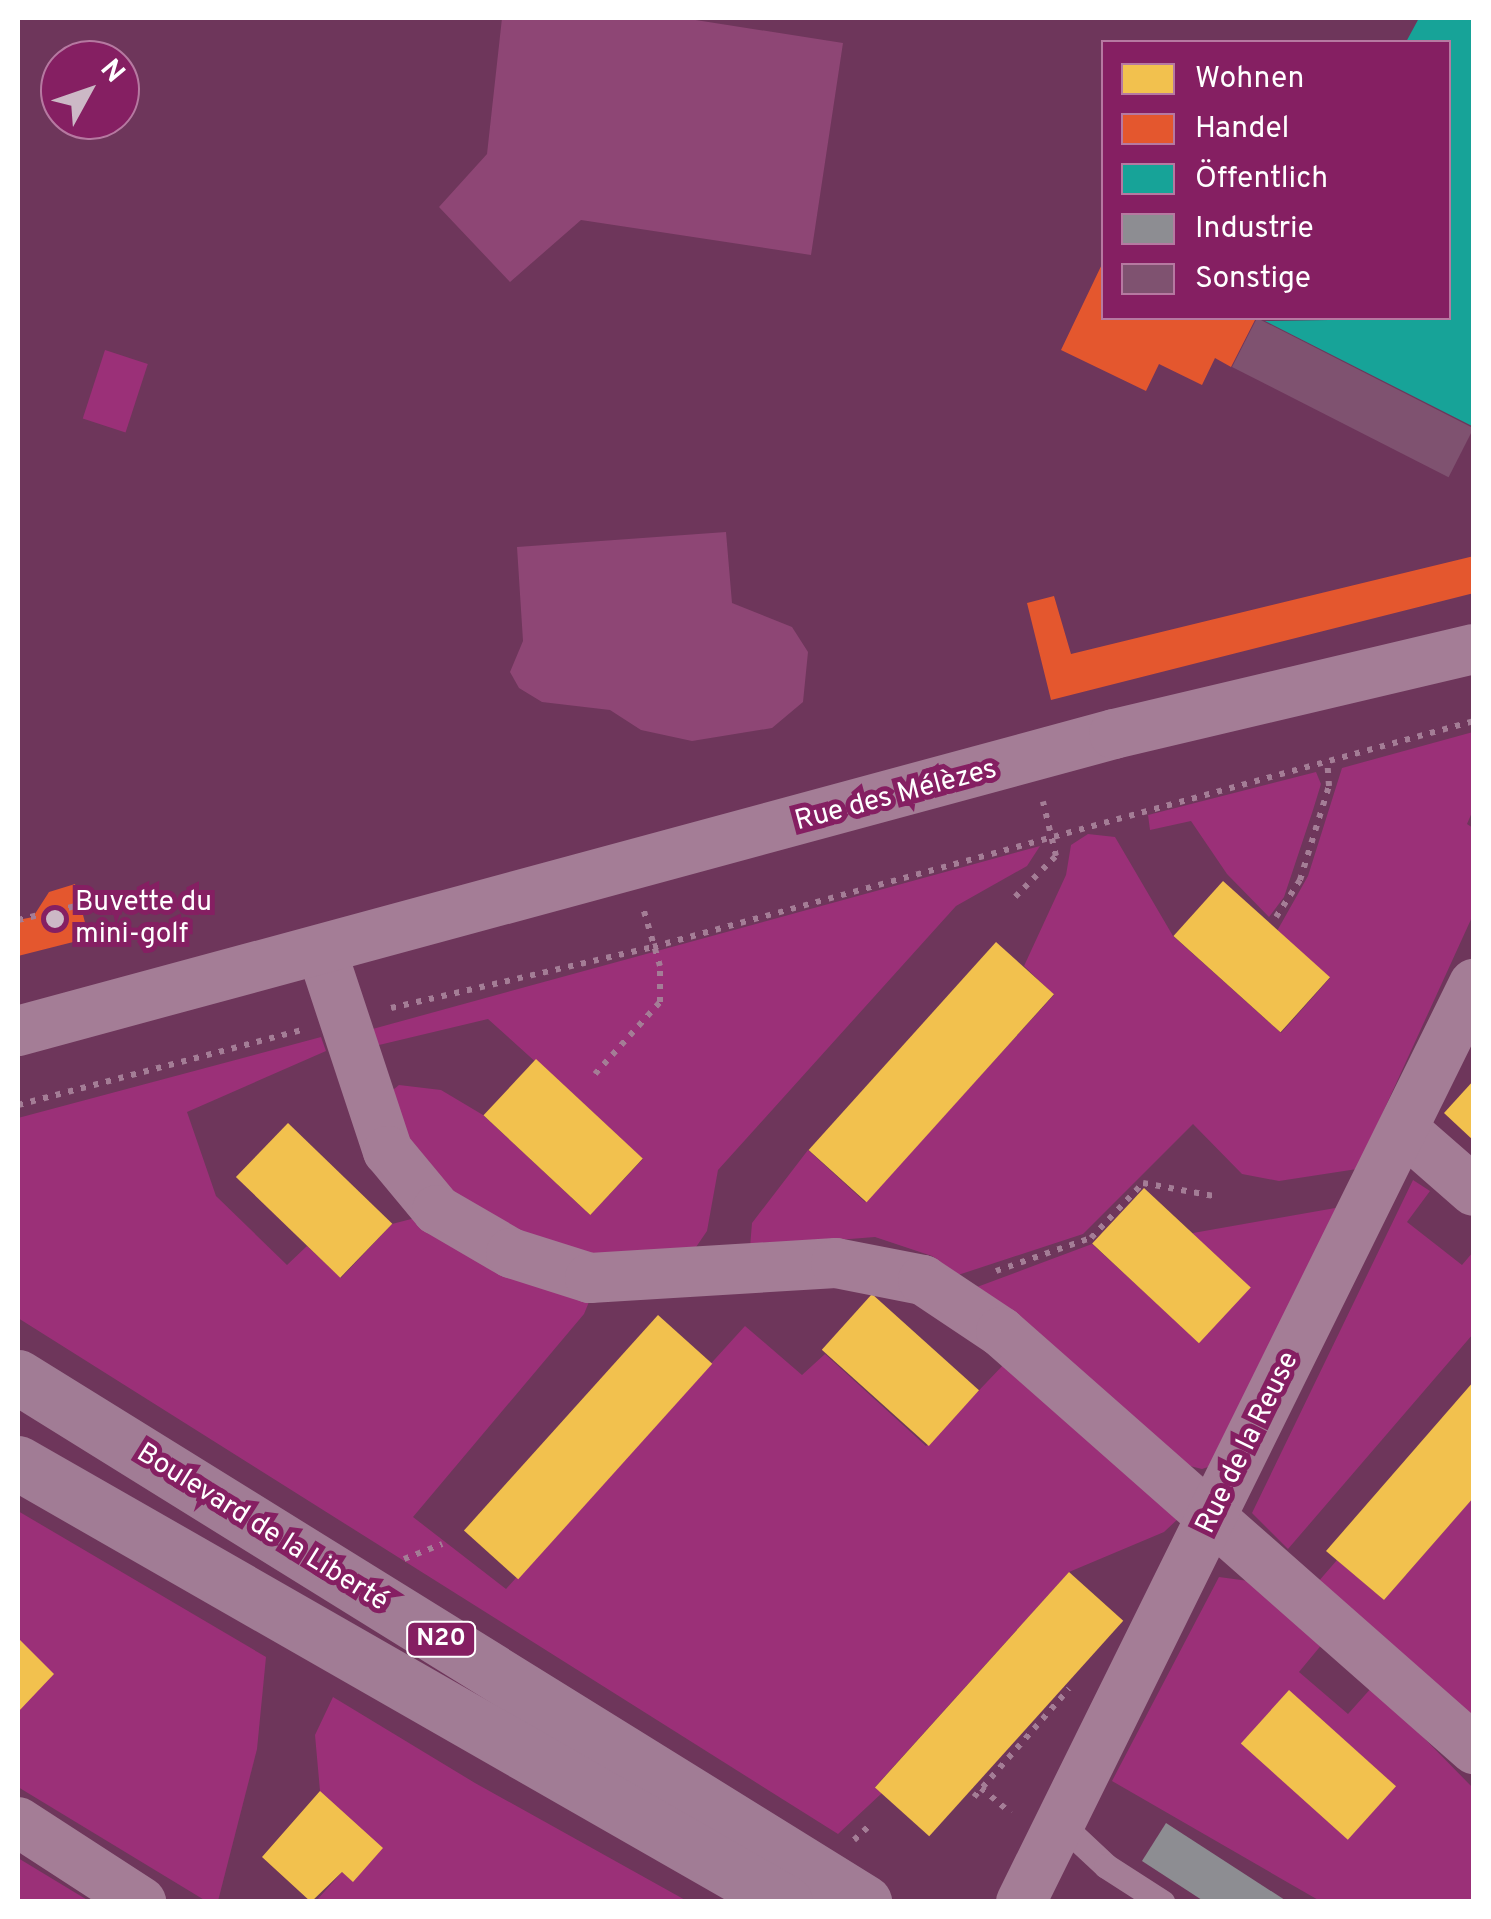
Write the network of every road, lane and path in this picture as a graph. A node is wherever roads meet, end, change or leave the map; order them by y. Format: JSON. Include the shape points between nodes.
{"nodes":[{"id":1,"x":1474,"y":649,"type":"edge"},
{"id":2,"x":1474,"y":720,"type":"edge"},
{"id":3,"x":1326,"y":760,"type":"junction"},
{"id":4,"x":1042,"y":796,"type":"dead end"},
{"id":5,"x":1052,"y":835,"type":"junction"},
{"id":6,"x":1015,"y":897,"type":"dead end"},
{"id":7,"x":142,"y":900,"type":"dead end"},
{"id":8,"x":641,"y":902,"type":"dead end"},
{"id":9,"x":1276,"y":917,"type":"dead end"},
{"id":10,"x":18,"y":920,"type":"edge"},
{"id":11,"x":653,"y":947,"type":"junction"},
{"id":12,"x":322,"y":952,"type":"junction"},
{"id":13,"x":1474,"y":984,"type":"edge"},
{"id":14,"x":344,"y":1019,"type":"junction"},
{"id":15,"x":18,"y":1031,"type":"edge"},
{"id":16,"x":594,"y":1074,"type":"dead end"},
{"id":17,"x":18,"y":1105,"type":"edge"},
{"id":18,"x":1403,"y":1129,"type":"junction"},
{"id":19,"x":1474,"y":1191,"type":"edge"},
{"id":20,"x":1214,"y":1196,"type":"dead end"},
{"id":21,"x":944,"y":1292,"type":"junction"},
{"id":22,"x":18,"y":1377,"type":"edge"},
{"id":23,"x":18,"y":1463,"type":"edge"},
{"id":24,"x":1209,"y":1520,"type":"junction"},
{"id":25,"x":442,"y":1544,"type":"dead end"},
{"id":26,"x":393,"y":1562,"type":"dead end"},
{"id":27,"x":1082,"y":1674,"type":"dead end"},
{"id":28,"x":1474,"y":1749,"type":"edge"},
{"id":29,"x":974,"y":1797,"type":"dead end"},
{"id":30,"x":18,"y":1822,"type":"edge"},
{"id":31,"x":1059,"y":1822,"type":"junction"},
{"id":32,"x":141,"y":1902,"type":"edge"},
{"id":33,"x":785,"y":1902,"type":"edge"},
{"id":34,"x":864,"y":1902,"type":"edge"},
{"id":35,"x":1021,"y":1902,"type":"edge"},
{"id":36,"x":1162,"y":1902,"type":"edge"}],
"edges":[{"from":1,"to":12,"type":"street","name":"Rue des Mélèzes","via":[[1114,734]]},
{"from":2,"to":3,"type":"path"},
{"from":3,"to":5,"type":"path"},
{"from":3,"to":9,"type":"path","via":[[1329,786],[1300,880]]},
{"from":4,"to":5,"type":"path"},
{"from":5,"to":6,"type":"path","via":[[1056,856]]},
{"from":5,"to":11,"type":"path"},
{"from":7,"to":10,"type":"path","via":[[80,904]]},
{"from":8,"to":11,"type":"path"},
{"from":11,"to":14,"type":"path"},
{"from":11,"to":16,"type":"path","via":[[660,1002]]},
{"from":12,"to":14,"type":"street"},
{"from":12,"to":15,"type":"street","name":"Rue des Mélèzes"},
{"from":13,"to":18,"type":"street","name":"Rue de la Reuse"},
{"from":14,"to":17,"type":"path"},
{"from":14,"to":21,"type":"street","via":[[388,1151],[407,1180],[438,1210],[510,1254],[590,1278],[632,1281],[836,1263],[886,1268]]},
{"from":18,"to":19,"type":"street"},
{"from":18,"to":24,"type":"street","name":"Rue de la Reuse"},
{"from":20,"to":21,"type":"path","via":[[1143,1183],[1091,1238]]},
{"from":21,"to":24,"type":"street","via":[[1001,1332]]},
{"from":22,"to":34,"type":"main road","name":"Boulevard de la Liberté","number":"N20"},
{"from":23,"to":33,"type":"main road","number":"N20"},
{"from":24,"to":28,"type":"street"},
{"from":24,"to":31,"type":"street","name":"Rue de la Reuse"},
{"from":25,"to":26,"type":"path"},
{"from":27,"to":29,"type":"path"},
{"from":30,"to":32,"type":"street"},
{"from":31,"to":35,"type":"street","name":"Rue de la Reuse"},
{"from":31,"to":36,"type":"lane","via":[[1106,1866]]}]}
